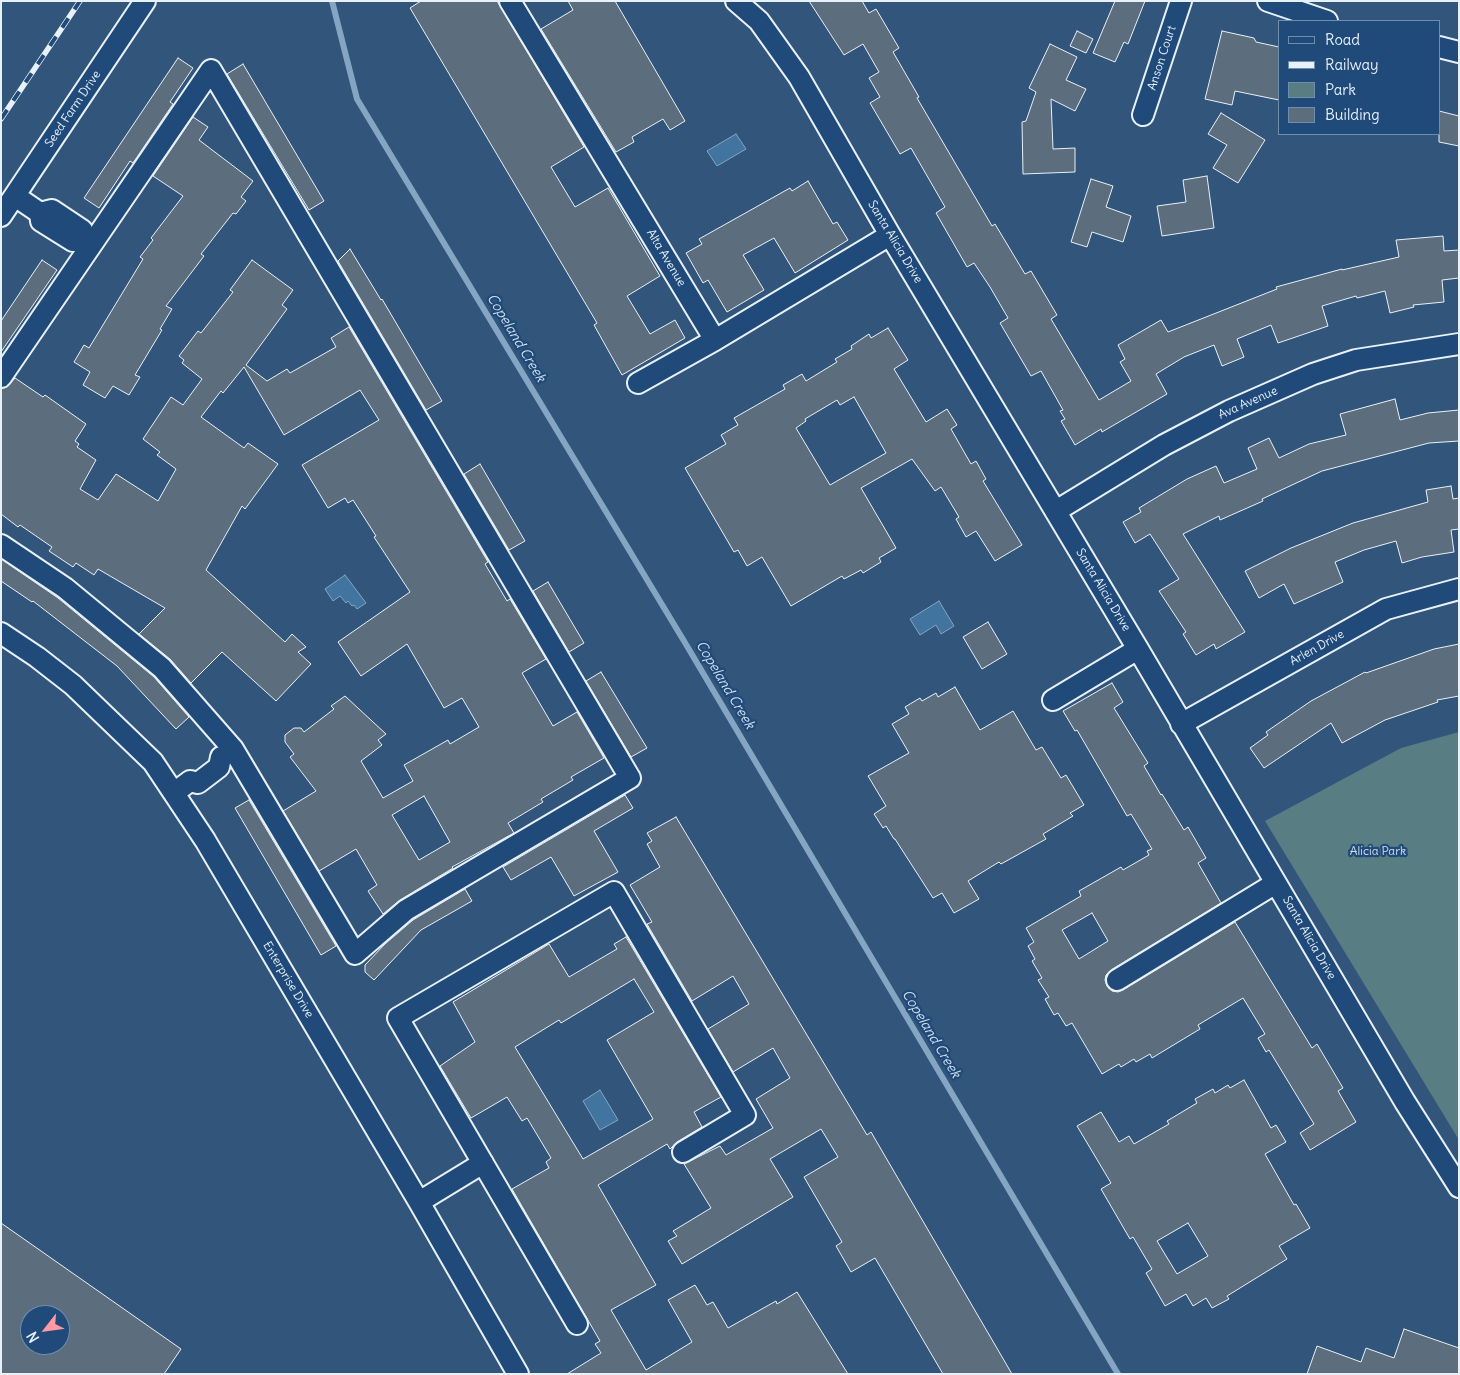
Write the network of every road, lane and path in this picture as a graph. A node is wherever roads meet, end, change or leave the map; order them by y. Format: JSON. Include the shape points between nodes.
{"nodes":[{"id":1,"x":145,"y":1,"type":"edge"},
{"id":2,"x":510,"y":1,"type":"edge"},
{"id":3,"x":736,"y":1,"type":"edge"},
{"id":4,"x":1181,"y":1,"type":"edge"},
{"id":5,"x":1268,"y":1,"type":"edge"},
{"id":6,"x":1324,"y":20,"type":"edge"},
{"id":7,"x":1440,"y":47,"type":"edge"},
{"id":8,"x":1459,"y":52,"type":"edge"},
{"id":9,"x":1144,"y":115,"type":"dead end"},
{"id":10,"x":15,"y":196,"type":"junction"},
{"id":11,"x":1,"y":216,"type":"edge"},
{"id":12,"x":890,"y":235,"type":"junction"},
{"id":13,"x":86,"y":244,"type":"junction"},
{"id":14,"x":715,"y":340,"type":"junction"},
{"id":15,"x":1459,"y":344,"type":"edge"},
{"id":16,"x":1,"y":377,"type":"edge"},
{"id":17,"x":638,"y":383,"type":"dead end"},
{"id":18,"x":1056,"y":511,"type":"junction"},
{"id":19,"x":1,"y":545,"type":"edge"},
{"id":20,"x":1459,"y":589,"type":"edge"},
{"id":21,"x":1,"y":633,"type":"edge"},
{"id":22,"x":1138,"y":649,"type":"junction"},
{"id":23,"x":1053,"y":700,"type":"dead end"},
{"id":24,"x":1181,"y":724,"type":"junction"},
{"id":25,"x":227,"y":753,"type":"junction"},
{"id":26,"x":182,"y":787,"type":"junction"},
{"id":27,"x":1276,"y":883,"type":"junction"},
{"id":28,"x":1118,"y":980,"type":"dead end"},
{"id":29,"x":683,"y":1152,"type":"dead end"},
{"id":30,"x":483,"y":1163,"type":"junction"},
{"id":31,"x":1459,"y":1187,"type":"edge"},
{"id":32,"x":419,"y":1202,"type":"junction"},
{"id":33,"x":577,"y":1324,"type":"dead end"},
{"id":34,"x":518,"y":1374,"type":"edge"}],
"edges":[{"from":1,"to":10,"type":"street","name":"Seed Farm Drive"},
{"from":2,"to":14,"type":"street","name":"Alta Avenue"},
{"from":3,"to":12,"type":"street","name":"Santa Alicia Drive","via":[[759,21],[800,77]]},
{"from":4,"to":9,"type":"street","name":"Anson Court"},
{"from":5,"to":6,"type":"street"},
{"from":7,"to":8,"type":"street"},
{"from":10,"to":11,"type":"street","name":"Seed Farm Drive"},
{"from":10,"to":13,"type":"street","via":[[40,213],[52,210],[82,230]]},
{"from":12,"to":14,"type":"street"},
{"from":12,"to":18,"type":"street","name":"Santa Alicia Drive"},
{"from":13,"to":16,"type":"street"},
{"from":13,"to":25,"type":"street","via":[[211,70],[630,778],[406,910],[355,954]]},
{"from":14,"to":17,"type":"street"},
{"from":15,"to":18,"type":"street","name":"Ava Avenue","via":[[1356,360],[1313,374],[1229,411],[1164,445]]},
{"from":18,"to":22,"type":"street","name":"Santa Alicia Drive"},
{"from":19,"to":25,"type":"street","via":[[65,588],[162,668]]},
{"from":20,"to":24,"type":"street","name":"Arlen Drive","via":[[1386,609]]},
{"from":21,"to":26,"type":"street","name":"Enterprise Drive","via":[[72,685]]},
{"from":22,"to":23,"type":"street"},
{"from":22,"to":24,"type":"street","name":"Santa Alicia Drive"},
{"from":24,"to":27,"type":"street","name":"Santa Alicia Drive"},
{"from":25,"to":26,"type":"street","via":[[211,757],[191,773]]},
{"from":26,"to":32,"type":"street","name":"Enterprise Drive","via":[[205,840]]},
{"from":27,"to":28,"type":"street"},
{"from":27,"to":31,"type":"street","name":"Santa Alicia Drive"},
{"from":29,"to":30,"type":"street","via":[[745,1116],[614,892],[398,1018]]},
{"from":30,"to":32,"type":"street"},
{"from":30,"to":33,"type":"street"},
{"from":32,"to":34,"type":"street","name":"Enterprise Drive"}]}
